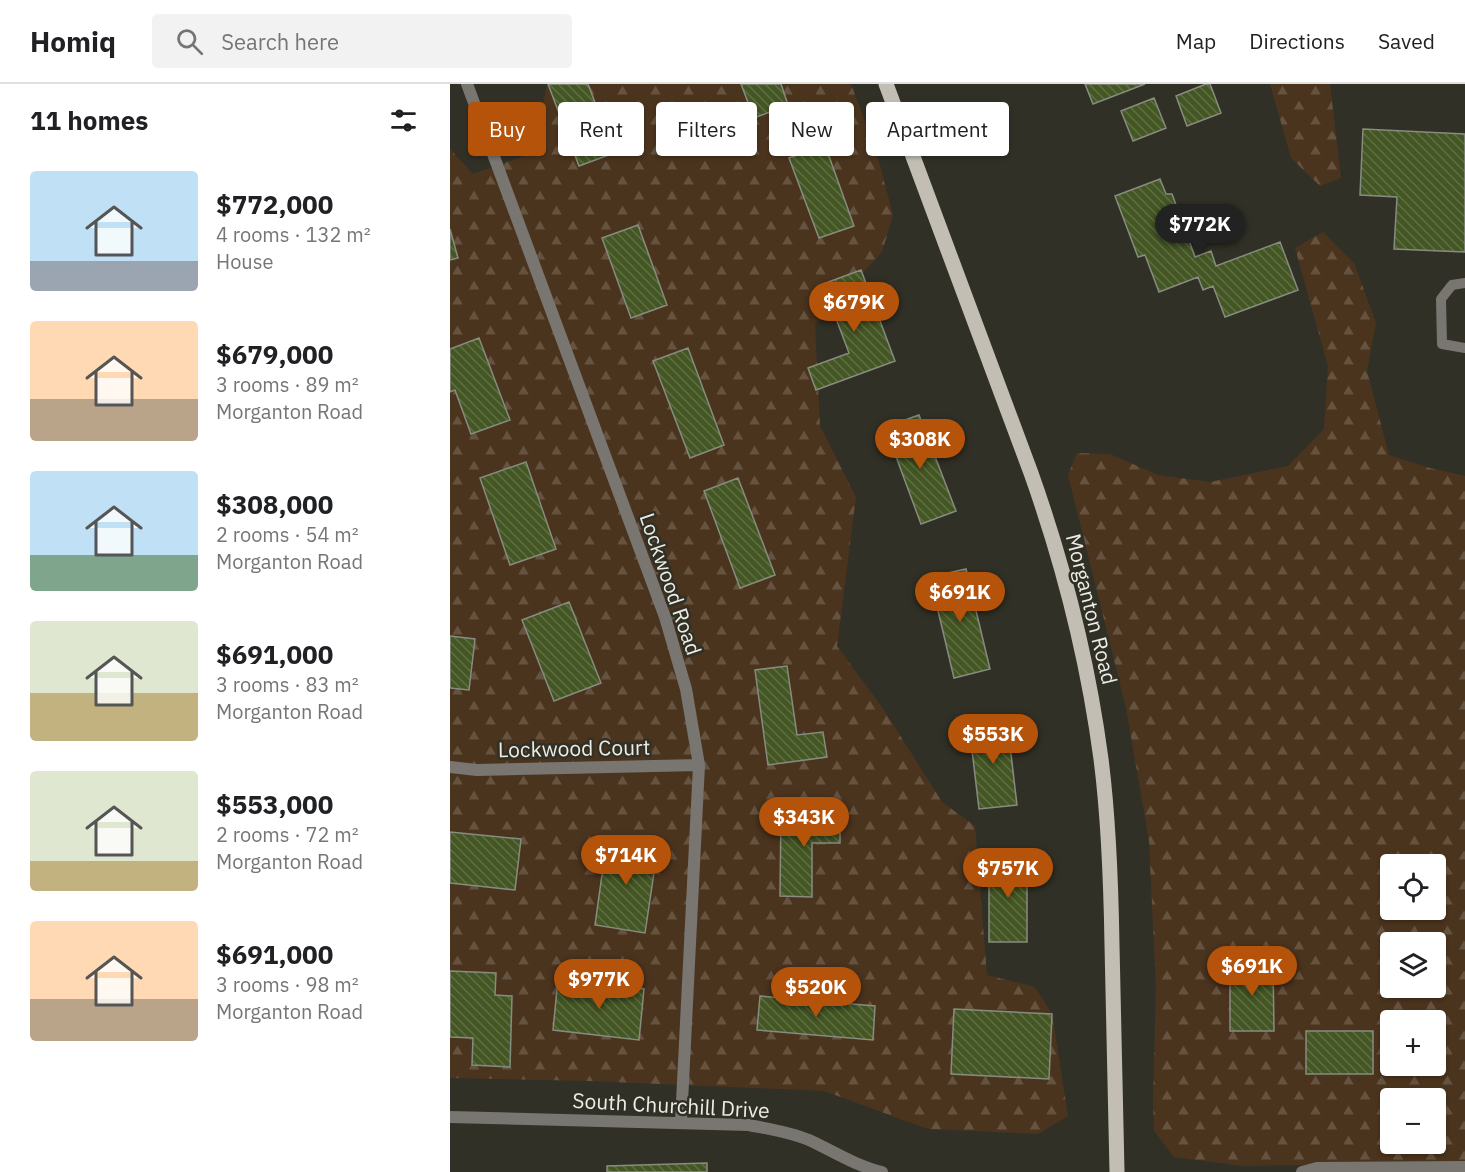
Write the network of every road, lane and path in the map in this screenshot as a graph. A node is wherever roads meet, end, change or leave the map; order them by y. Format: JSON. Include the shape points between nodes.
{"nodes":[{"id":1,"x":467,"y":84,"type":"edge"},
{"id":2,"x":886,"y":84,"type":"edge"},
{"id":3,"x":1465,"y":283,"type":"edge"},
{"id":4,"x":1465,"y":348,"type":"edge"},
{"id":5,"x":699,"y":765,"type":"junction"},
{"id":6,"x":450,"y":767,"type":"edge"},
{"id":7,"x":450,"y":1117,"type":"edge"},
{"id":8,"x":681,"y":1122,"type":"junction"},
{"id":9,"x":1465,"y":1167,"type":"edge"},
{"id":10,"x":882,"y":1172,"type":"edge"},
{"id":11,"x":1117,"y":1172,"type":"edge"},
{"id":12,"x":1302,"y":1172,"type":"edge"}],
"edges":[{"from":1,"to":5,"type":"street","name":"Lockwood Road","via":[[665,617],[686,689]]},
{"from":2,"to":11,"type":"main road","name":"Morganton Road","via":[[1051,529],[1075,614],[1101,761],[1110,864]]},
{"from":3,"to":4,"type":"lane","via":[[1452,285],[1441,299],[1440,319],[1442,344]]},
{"from":5,"to":6,"type":"street","name":"Lockwood Court","via":[[477,770]]},
{"from":5,"to":8,"type":"street","name":"Lockwood Road"},
{"from":7,"to":8,"type":"street","name":"South Churchill Drive"},
{"from":8,"to":10,"type":"street","name":"South Churchill Drive","via":[[778,1130]]},
{"from":9,"to":12,"type":"street","via":[[1317,1168]]}]}
